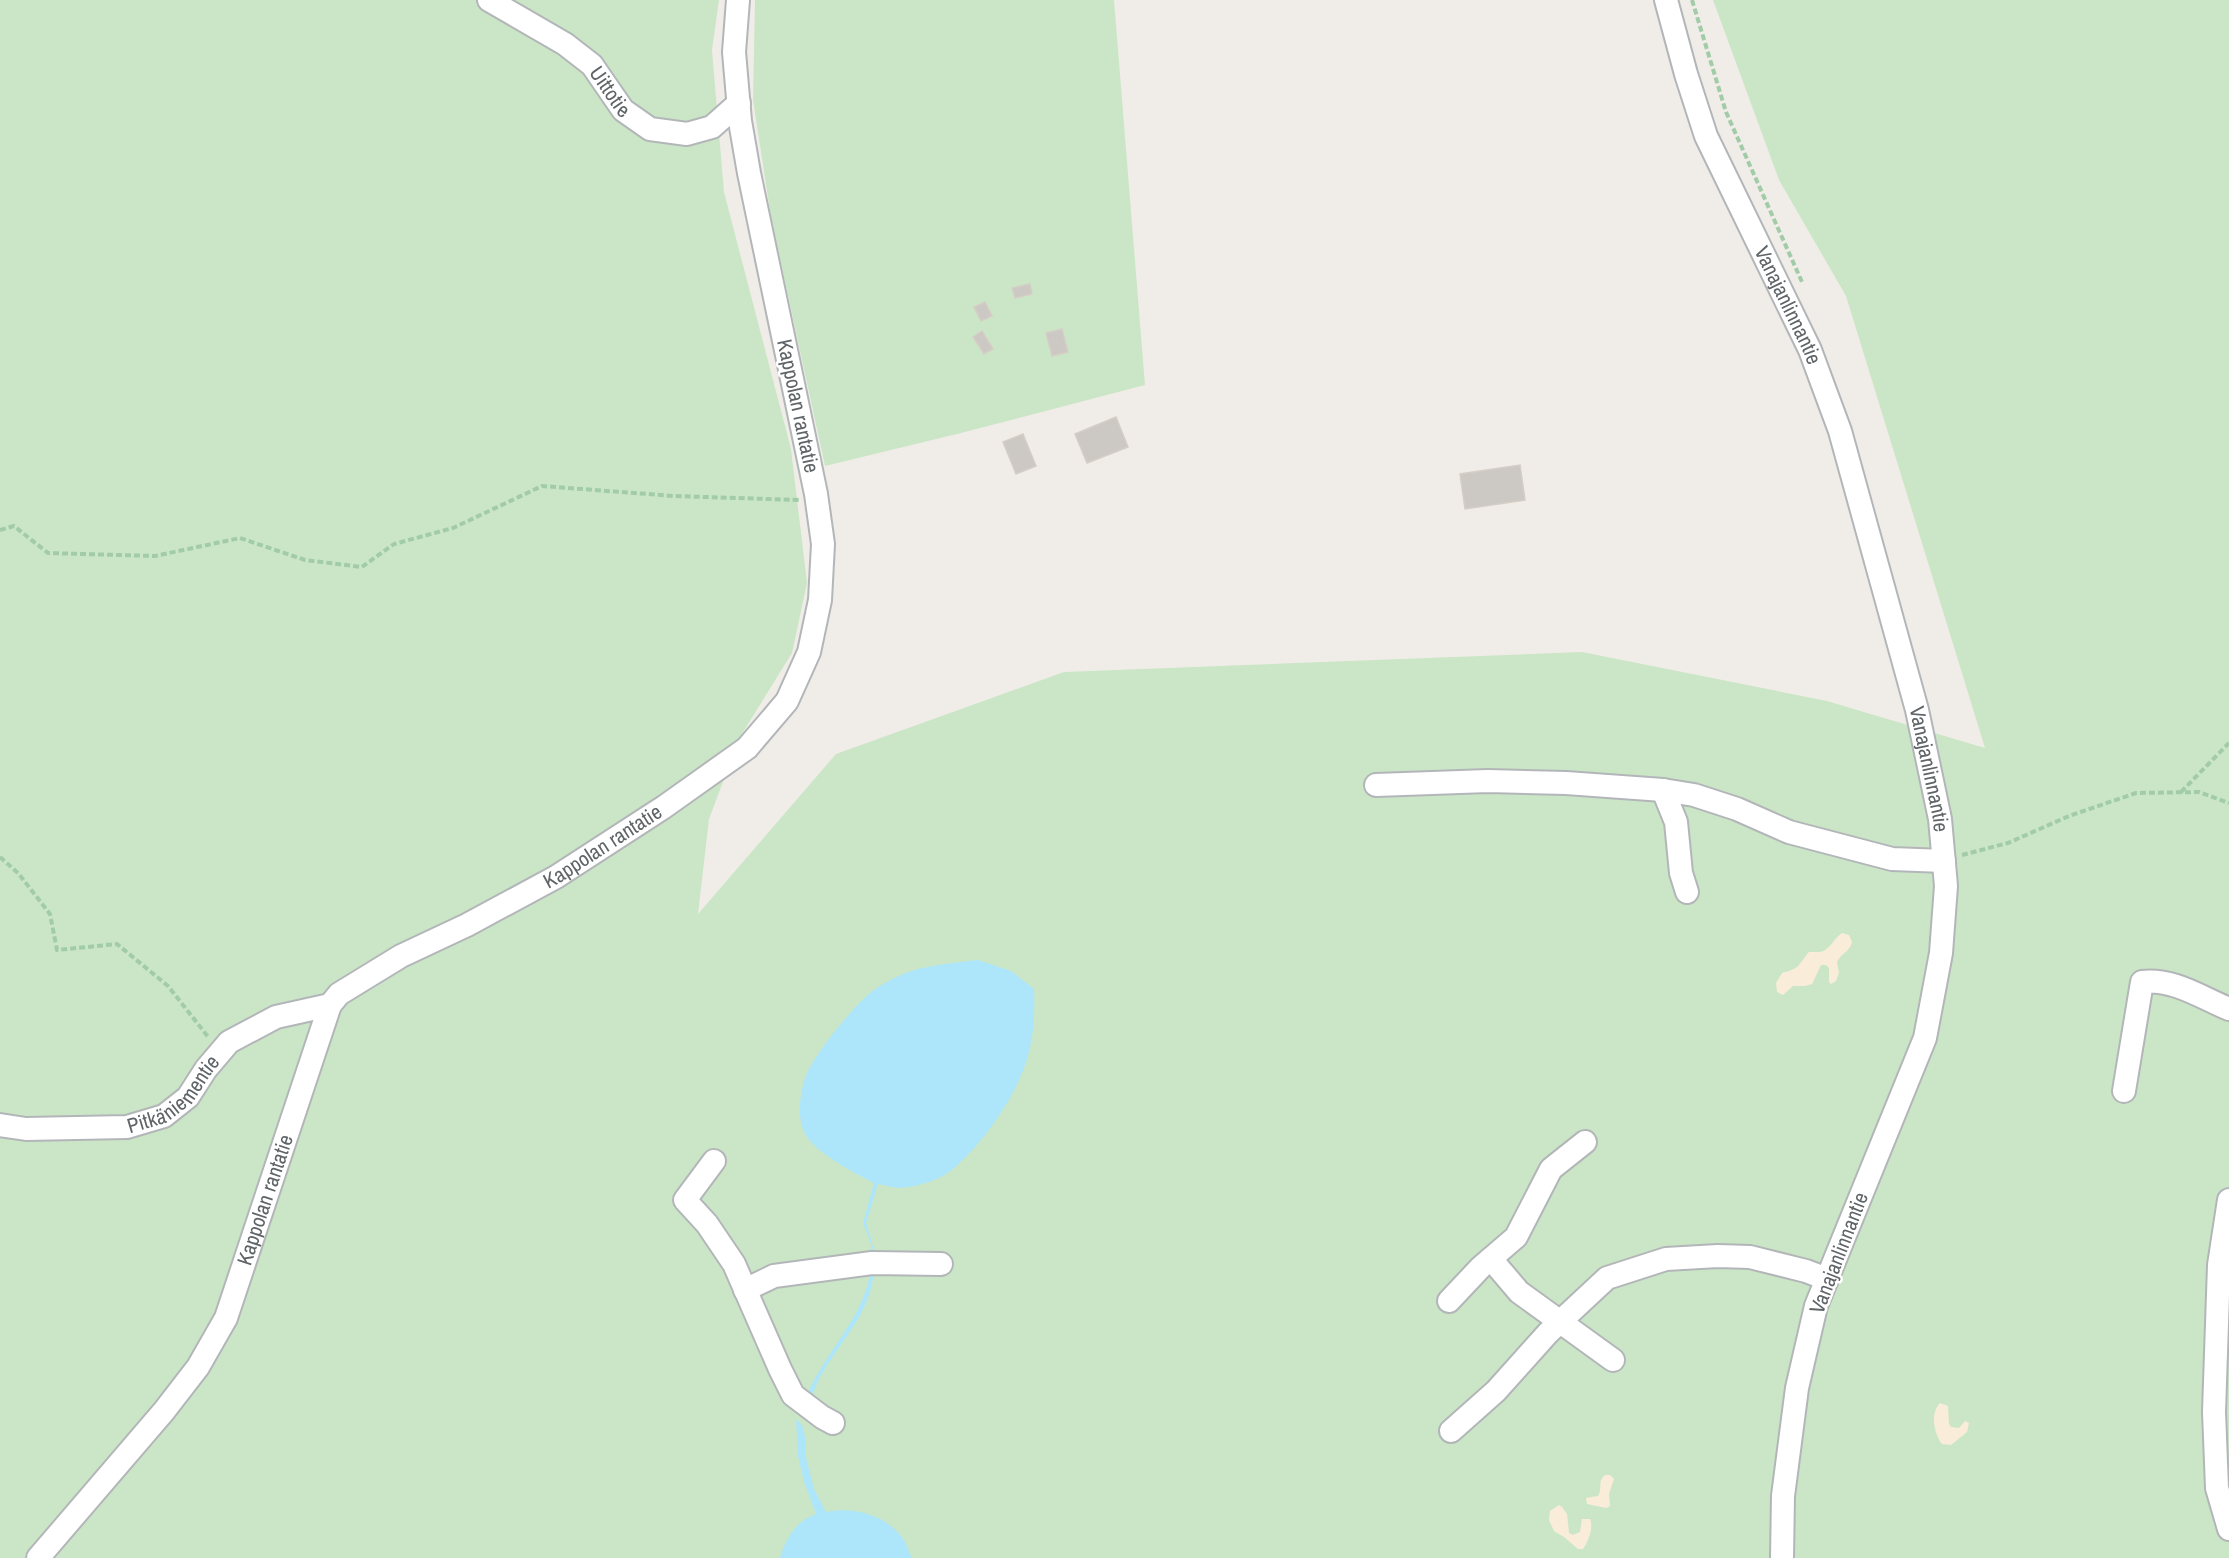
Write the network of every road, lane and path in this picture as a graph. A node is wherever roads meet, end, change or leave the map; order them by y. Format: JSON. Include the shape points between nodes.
{"nodes":[{"id":1,"x":489,"y":0,"type":"edge"},
{"id":2,"x":738,"y":0,"type":"edge"},
{"id":3,"x":1666,"y":0,"type":"edge"},
{"id":4,"x":1692,"y":0,"type":"edge"},
{"id":5,"x":739,"y":103,"type":"junction"},
{"id":6,"x":1803,"y":283,"type":"dead end"},
{"id":7,"x":817,"y":500,"type":"junction"},
{"id":8,"x":0,"y":530,"type":"edge"},
{"id":9,"x":2229,"y":743,"type":"edge"},
{"id":10,"x":1376,"y":785,"type":"dead end"},
{"id":11,"x":1663,"y":790,"type":"junction"},
{"id":12,"x":2180,"y":792,"type":"junction"},
{"id":13,"x":2229,"y":803,"type":"edge"},
{"id":14,"x":0,"y":856,"type":"edge"},
{"id":15,"x":1948,"y":859,"type":"junction"},
{"id":16,"x":1687,"y":892,"type":"dead end"},
{"id":17,"x":330,"y":1005,"type":"junction"},
{"id":18,"x":2229,"y":1010,"type":"edge"},
{"id":19,"x":220,"y":1053,"type":"junction"},
{"id":20,"x":2124,"y":1091,"type":"dead end"},
{"id":21,"x":0,"y":1125,"type":"edge"},
{"id":22,"x":1586,"y":1142,"type":"dead end"},
{"id":23,"x":714,"y":1161,"type":"dead end"},
{"id":24,"x":2229,"y":1200,"type":"edge"},
{"id":25,"x":1491,"y":1259,"type":"junction"},
{"id":26,"x":941,"y":1264,"type":"dead end"},
{"id":27,"x":1827,"y":1279,"type":"junction"},
{"id":28,"x":745,"y":1290,"type":"junction"},
{"id":29,"x":1449,"y":1301,"type":"dead end"},
{"id":30,"x":1560,"y":1322,"type":"junction"},
{"id":31,"x":1613,"y":1360,"type":"dead end"},
{"id":32,"x":833,"y":1423,"type":"dead end"},
{"id":33,"x":1451,"y":1431,"type":"dead end"},
{"id":34,"x":2229,"y":1529,"type":"edge"},
{"id":35,"x":38,"y":1558,"type":"edge"},
{"id":36,"x":1782,"y":1558,"type":"edge"}],
"edges":[{"from":1,"to":5,"type":"street","name":"Uittotie","via":[[565,44],[592,65],[623,110],[650,129],[687,134],[712,127]]},
{"from":2,"to":5,"type":"street","name":"Kappolan rantatie","via":[[734,52]]},
{"from":3,"to":15,"type":"street","name":"Vanajanlinnantie","via":[[1706,136],[1810,350],[1840,431],[1917,710]]},
{"from":4,"to":6,"type":"path","via":[[1726,112]]},
{"from":5,"to":7,"type":"street","name":"Kappolan rantatie","via":[[749,173]]},
{"from":7,"to":8,"type":"path","via":[[674,496],[542,486],[453,528],[394,544],[362,567],[305,560],[240,538],[155,556],[48,553],[14,526]]},
{"from":7,"to":17,"type":"street","name":"Kappolan rantatie","via":[[823,544],[820,600],[810,652],[787,701],[747,748],[556,876],[401,956],[339,994]]},
{"from":9,"to":12,"type":"path"},
{"from":10,"to":11,"type":"street","via":[[1488,781]]},
{"from":11,"to":15,"type":"street","via":[[1694,795],[1789,832],[1892,859]]},
{"from":11,"to":16,"type":"street","via":[[1676,822]]},
{"from":12,"to":13,"type":"path","via":[[2199,792]]},
{"from":12,"to":15,"type":"path","via":[[2136,793],[2008,843]]},
{"from":14,"to":19,"type":"path","via":[[50,914],[57,950],[117,944],[168,986]]},
{"from":15,"to":27,"type":"street","name":"Vanajanlinnantie","via":[[1941,953],[1925,1038]]},
{"from":17,"to":19,"type":"street","name":"Pitkäniementie","via":[[276,1017],[230,1042]]},
{"from":17,"to":35,"type":"street","name":"Kappolan rantatie","via":[[226,1318],[198,1366],[164,1411]]},
{"from":18,"to":20,"type":"street","via":[[2167,983],[2142,982]]},
{"from":19,"to":21,"type":"street","name":"Pitkäniementie","via":[[188,1097],[164,1116],[128,1127],[26,1129]]},
{"from":22,"to":25,"type":"street","via":[[1551,1169],[1516,1237]]},
{"from":23,"to":28,"type":"street","via":[[685,1200],[734,1264]]},
{"from":24,"to":34,"type":"street","via":[[2219,1265],[2214,1412],[2217,1488]]},
{"from":25,"to":29,"type":"street"},
{"from":25,"to":30,"type":"street","via":[[1519,1292]]},
{"from":26,"to":28,"type":"street","via":[[872,1263],[774,1276]]},
{"from":27,"to":30,"type":"street","via":[[1750,1257],[1666,1260],[1607,1278]]},
{"from":27,"to":36,"type":"street","name":"Vanajanlinnantie","via":[[1816,1306],[1797,1388],[1783,1496]]},
{"from":28,"to":32,"type":"street","via":[[793,1395]]},
{"from":30,"to":31,"type":"street"},
{"from":30,"to":33,"type":"street","via":[[1496,1391]]}]}
